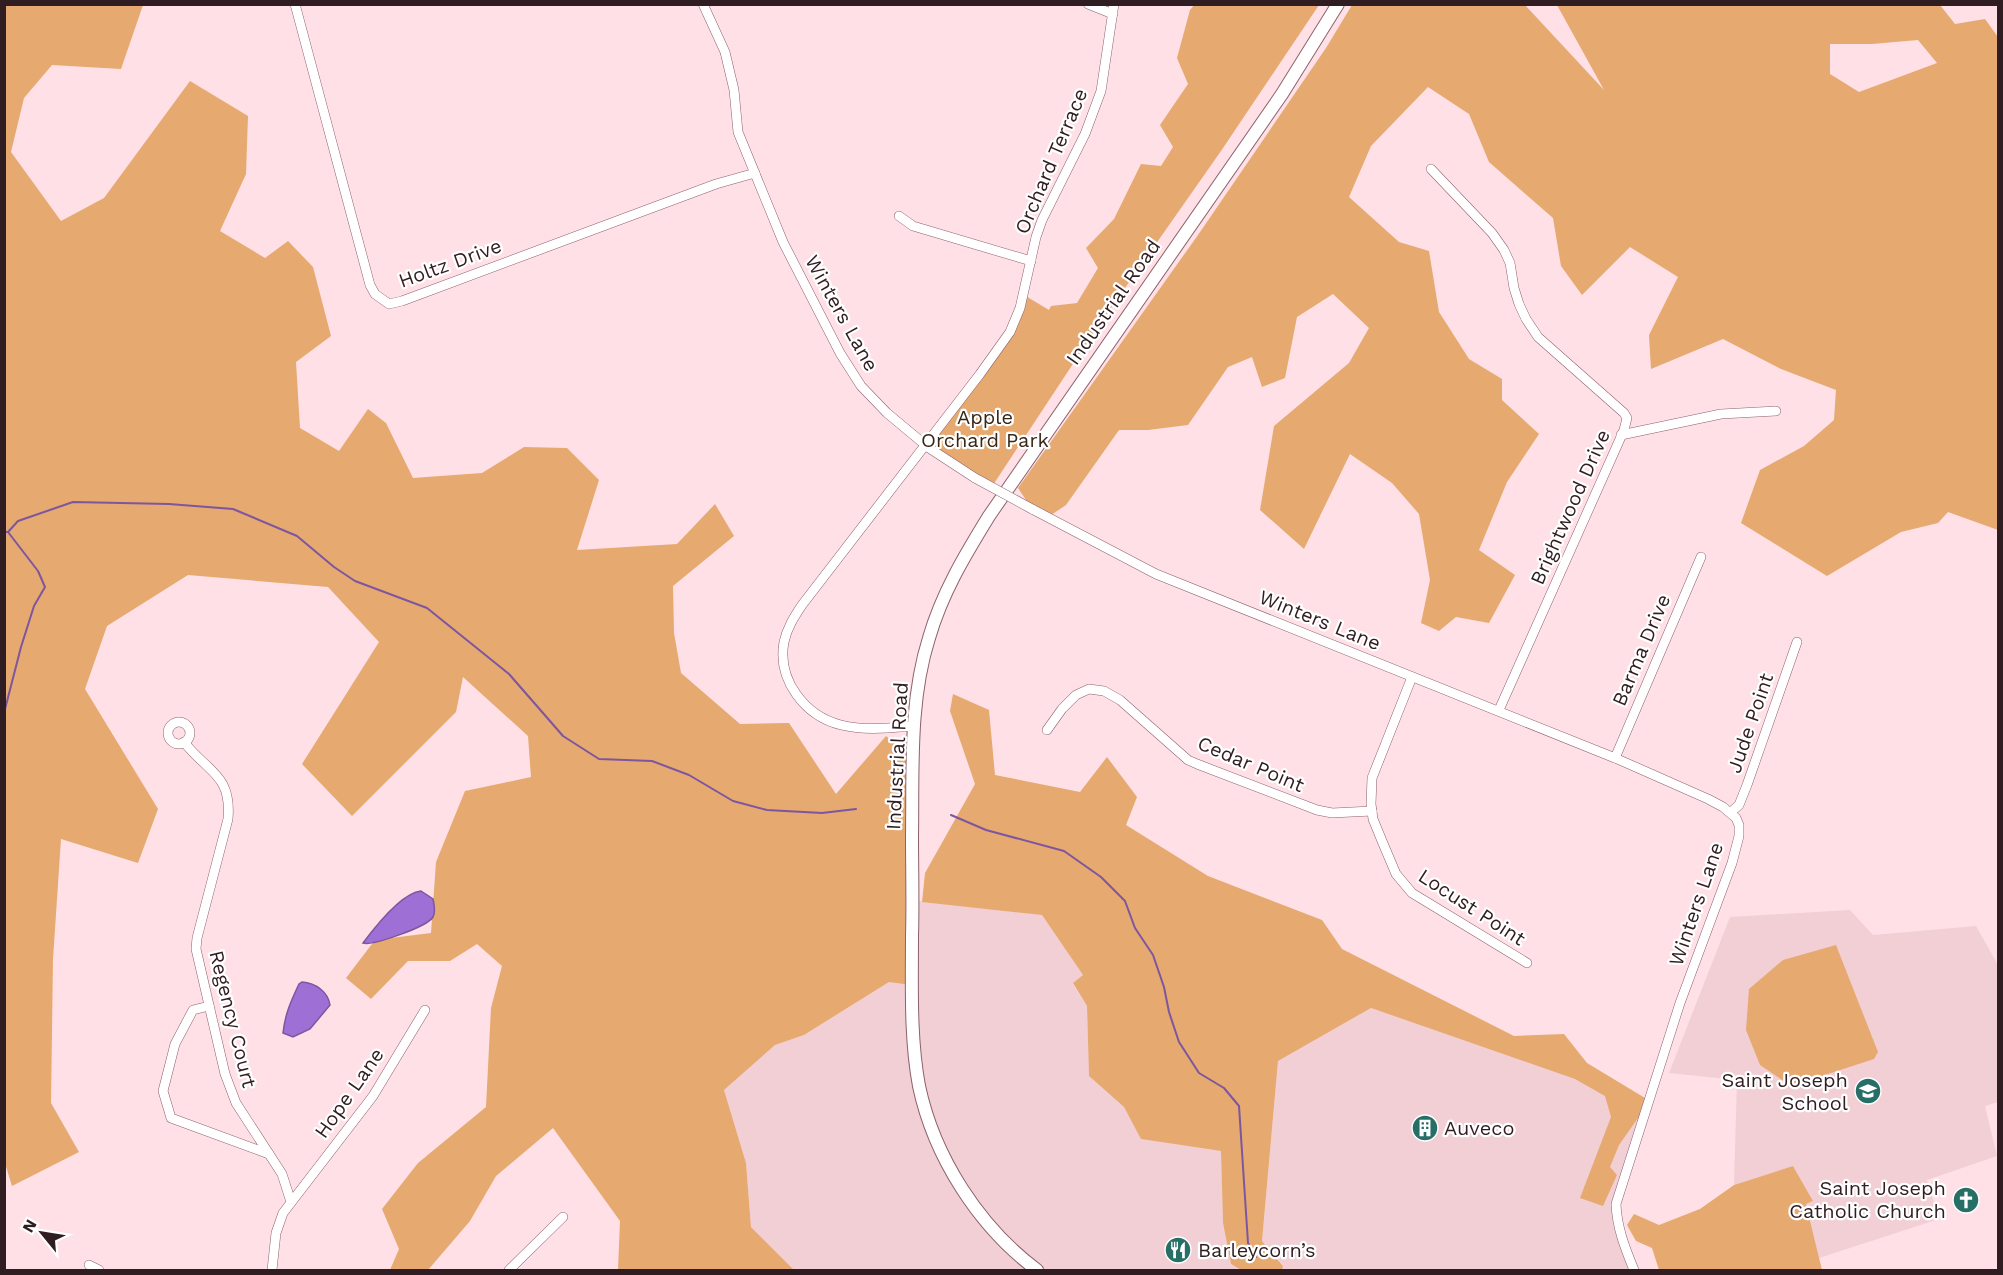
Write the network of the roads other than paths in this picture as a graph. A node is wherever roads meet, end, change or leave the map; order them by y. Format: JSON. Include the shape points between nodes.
{"nodes":[{"id":1,"x":295,"y":4,"type":"edge"},
{"id":2,"x":703,"y":4,"type":"edge"},
{"id":3,"x":1088,"y":4,"type":"edge"},
{"id":4,"x":1338,"y":4,"type":"edge"},
{"id":5,"x":1114,"y":9,"type":"edge"},
{"id":6,"x":1431,"y":169,"type":"dead end"},
{"id":7,"x":755,"y":173,"type":"junction"},
{"id":8,"x":899,"y":216,"type":"dead end"},
{"id":9,"x":1031,"y":261,"type":"junction"},
{"id":10,"x":1776,"y":411,"type":"dead end"},
{"id":11,"x":1621,"y":435,"type":"junction"},
{"id":12,"x":925,"y":444,"type":"junction"},
{"id":13,"x":1701,"y":557,"type":"dead end"},
{"id":14,"x":1797,"y":642,"type":"dead end"},
{"id":15,"x":1412,"y":677,"type":"junction"},
{"id":16,"x":1499,"y":710,"type":"junction"},
{"id":17,"x":914,"y":726,"type":"junction"},
{"id":18,"x":1047,"y":730,"type":"dead end"},
{"id":19,"x":184,"y":742,"type":"dead end"},
{"id":20,"x":1615,"y":758,"type":"junction"},
{"id":21,"x":1372,"y":811,"type":"junction"},
{"id":22,"x":1731,"y":812,"type":"junction"},
{"id":23,"x":1527,"y":963,"type":"dead end"},
{"id":24,"x":209,"y":1006,"type":"junction"},
{"id":25,"x":425,"y":1011,"type":"dead end"},
{"id":26,"x":269,"y":1154,"type":"junction"},
{"id":27,"x":291,"y":1202,"type":"junction"},
{"id":28,"x":563,"y":1217,"type":"dead end"},
{"id":29,"x":89,"y":1265,"type":"dead end"},
{"id":30,"x":1633,"y":1268,"type":"edge"},
{"id":31,"x":99,"y":1270,"type":"edge"},
{"id":32,"x":272,"y":1270,"type":"edge"},
{"id":33,"x":509,"y":1270,"type":"edge"},
{"id":34,"x":1037,"y":1270,"type":"edge"},
{"id":35,"x":1621,"y":1270,"type":"edge"}],
"edges":[{"from":1,"to":7,"type":"street","name":"Holtz Drive","via":[[370,285],[388,304]]},
{"from":2,"to":7,"type":"street","name":"Winters Lane","via":[[725,52],[738,132]]},
{"from":3,"to":5,"type":"street"},
{"from":4,"to":17,"type":"main road","name":"Industrial Road","via":[[1282,93],[963,558],[946,589],[929,638]]},
{"from":5,"to":9,"type":"street","name":"Orchard Terrace","via":[[1101,92],[1042,220]]},
{"from":6,"to":11,"type":"street","name":"Brightwood Drive","via":[[1504,250],[1519,304],[1538,337],[1624,413],[1627,418]]},
{"from":7,"to":12,"type":"street","name":"Winters Lane","via":[[799,276],[852,372],[871,398]]},
{"from":8,"to":9,"type":"street","via":[[913,226]]},
{"from":9,"to":12,"type":"street","name":"Orchard Terrace","via":[[1010,332]]},
{"from":10,"to":11,"type":"street","via":[[1721,414]]},
{"from":11,"to":16,"type":"street","name":"Brightwood Drive"},
{"from":12,"to":15,"type":"street","name":"Winters Lane","bridge":true,"via":[[975,478],[1156,574]]},
{"from":12,"to":17,"type":"street","name":"Orchard Terrace","via":[[802,605],[790,623],[783,645],[784,669],[790,684],[810,711],[841,725],[861,728]]},
{"from":13,"to":20,"type":"street","name":"Barma Drive"},
{"from":14,"to":22,"type":"street","name":"Jude Point","via":[[1747,785],[1739,805]]},
{"from":15,"to":16,"type":"street","name":"Winters Lane"},
{"from":15,"to":21,"type":"street","name":"Locust Point","via":[[1372,778]]},
{"from":16,"to":20,"type":"street","name":"Winters Lane"},
{"from":17,"to":34,"type":"main road","name":"Industrial Road","via":[[912,985],[920,1087],[943,1155],[964,1192],[1003,1240]]},
{"from":18,"to":21,"type":"street","name":"Cedar Point","via":[[1076,695],[1089,689],[1104,691],[1197,764],[1317,810]]},
{"from":19,"to":24,"type":"street","name":"Regency Court","via":[[223,783],[230,803],[197,938]]},
{"from":20,"to":22,"type":"street","name":"Winters Lane"},
{"from":21,"to":23,"type":"street","name":"Locust Point","via":[[1404,885],[1428,904]]},
{"from":22,"to":30,"type":"street","name":"Winters Lane","via":[[1739,830],[1732,863],[1680,1003],[1616,1204],[1620,1236]]},
{"from":24,"to":26,"type":"street","name":"Regency Court","via":[[232,1095]]},
{"from":24,"to":26,"type":"street","via":[[193,1010],[175,1044],[164,1091],[171,1118]]},
{"from":25,"to":27,"type":"street","name":"Hope Lane","via":[[373,1096]]},
{"from":26,"to":27,"type":"street","name":"Regency Court","via":[[282,1174]]},
{"from":27,"to":32,"type":"street","name":"Hope Lane","via":[[279,1224]]},
{"from":28,"to":33,"type":"street"},
{"from":29,"to":31,"type":"street"},
{"from":30,"to":35,"type":"street"}]}
